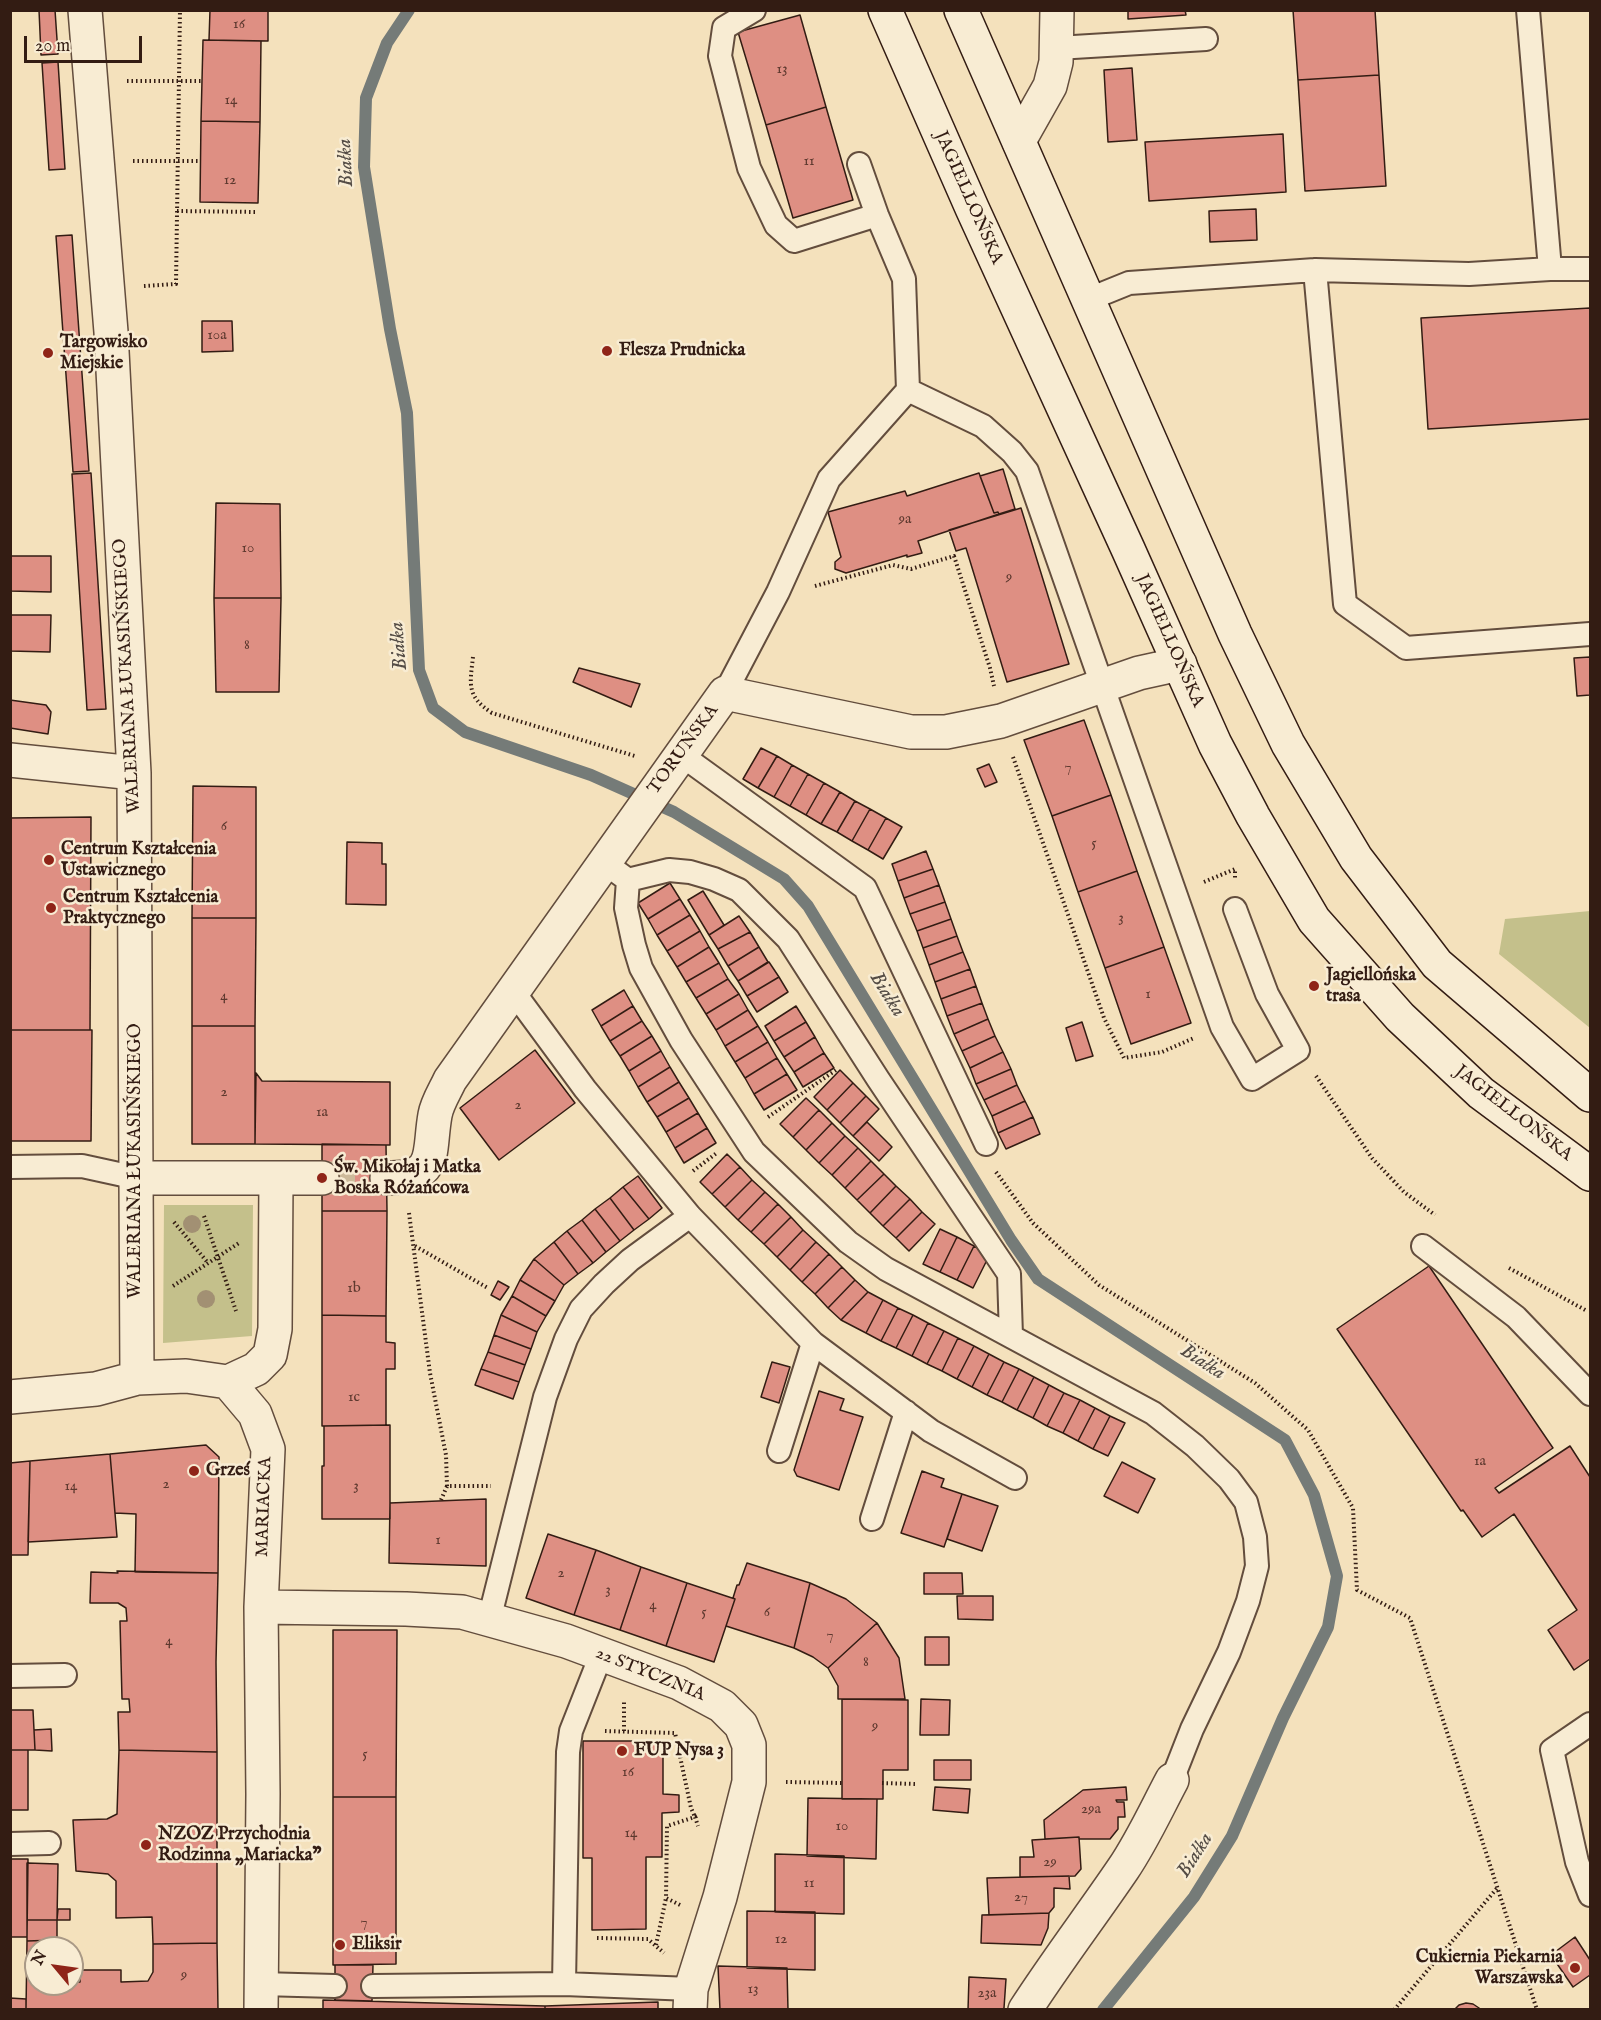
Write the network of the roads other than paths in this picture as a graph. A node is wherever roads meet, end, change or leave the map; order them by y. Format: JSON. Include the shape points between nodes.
{"nodes":[{"id":1,"x":85,"y":10,"type":"edge"},
{"id":2,"x":754,"y":10,"type":"edge"},
{"id":3,"x":885,"y":10,"type":"edge"},
{"id":4,"x":961,"y":10,"type":"edge"},
{"id":5,"x":1057,"y":10,"type":"edge"},
{"id":6,"x":1528,"y":10,"type":"edge"},
{"id":7,"x":1206,"y":39,"type":"dead end"},
{"id":8,"x":1057,"y":48,"type":"junction"},
{"id":9,"x":1019,"y":141,"type":"junction"},
{"id":10,"x":859,"y":165,"type":"dead end"},
{"id":11,"x":877,"y":215,"type":"junction"},
{"id":12,"x":1550,"y":269,"type":"junction"},
{"id":13,"x":1590,"y":269,"type":"edge"},
{"id":14,"x":1315,"y":270,"type":"junction"},
{"id":15,"x":1087,"y":300,"type":"junction"},
{"id":16,"x":908,"y":390,"type":"junction"},
{"id":17,"x":1590,"y":634,"type":"edge"},
{"id":18,"x":1179,"y":664,"type":"junction"},
{"id":19,"x":1102,"y":685,"type":"junction"},
{"id":20,"x":725,"y":693,"type":"junction"},
{"id":21,"x":10,"y":760,"type":"edge"},
{"id":22,"x":675,"y":762,"type":"junction"},
{"id":23,"x":134,"y":772,"type":"junction"},
{"id":24,"x":617,"y":872,"type":"junction"},
{"id":25,"x":1235,"y":909,"type":"dead end"},
{"id":26,"x":513,"y":991,"type":"junction"},
{"id":27,"x":1590,"y":1095,"type":"edge"},
{"id":28,"x":986,"y":1144,"type":"road end"},
{"id":29,"x":10,"y":1167,"type":"edge"},
{"id":30,"x":1590,"y":1174,"type":"edge"},
{"id":31,"x":137,"y":1178,"type":"junction"},
{"id":32,"x":395,"y":1178,"type":"tunnel mouth"},
{"id":33,"x":276,"y":1179,"type":"junction"},
{"id":34,"x":322,"y":1179,"type":"tunnel mouth"},
{"id":35,"x":690,"y":1216,"type":"junction"},
{"id":36,"x":1423,"y":1246,"type":"dead end"},
{"id":37,"x":1011,"y":1336,"type":"junction"},
{"id":38,"x":813,"y":1343,"type":"junction"},
{"id":39,"x":242,"y":1376,"type":"junction"},
{"id":40,"x":137,"y":1378,"type":"junction"},
{"id":41,"x":1590,"y":1394,"type":"edge"},
{"id":42,"x":10,"y":1397,"type":"edge"},
{"id":43,"x":906,"y":1412,"type":"junction"},
{"id":44,"x":779,"y":1451,"type":"dead end"},
{"id":45,"x":1015,"y":1478,"type":"dead end"},
{"id":46,"x":872,"y":1519,"type":"dead end"},
{"id":47,"x":261,"y":1607,"type":"junction"},
{"id":48,"x":489,"y":1620,"type":"junction"},
{"id":49,"x":601,"y":1654,"type":"junction"},
{"id":50,"x":65,"y":1675,"type":"dead end"},
{"id":51,"x":10,"y":1676,"type":"edge"},
{"id":52,"x":1590,"y":1724,"type":"edge"},
{"id":53,"x":1172,"y":1780,"type":"joint"},
{"id":54,"x":50,"y":1843,"type":"dead end"},
{"id":55,"x":10,"y":1844,"type":"edge"},
{"id":56,"x":1590,"y":1895,"type":"edge"},
{"id":57,"x":564,"y":1984,"type":"junction"},
{"id":58,"x":334,"y":1986,"type":"dead end"},
{"id":59,"x":373,"y":1986,"type":"dead end"},
{"id":60,"x":261,"y":1997,"type":"edge"},
{"id":61,"x":691,"y":2000,"type":"edge"},
{"id":62,"x":1025,"y":2010,"type":"edge"}],
"edges":[{"from":1,"to":23,"type":"street","name":"WALERIANA ŁUKASIŃSKIEGO","via":[[107,288]]},
{"from":2,"to":11,"type":"lane","via":[[724,28],[720,56],[749,168],[776,225],[794,242]]},
{"from":3,"to":18,"type":"street","name":"JAGIELLOŃSKA"},
{"from":4,"to":9,"type":"street"},
{"from":5,"to":8,"type":"street"},
{"from":6,"to":12,"type":"lane"},
{"from":7,"to":8,"type":"lane"},
{"from":8,"to":9,"type":"street","via":[[1050,87]]},
{"from":9,"to":15,"type":"street"},
{"from":10,"to":11,"type":"lane"},
{"from":11,"to":16,"type":"lane","via":[[904,279]]},
{"from":12,"to":13,"type":"lane"},
{"from":12,"to":14,"type":"lane","via":[[1469,274]]},
{"from":14,"to":15,"type":"lane","via":[[1129,283]]},
{"from":14,"to":17,"type":"lane","via":[[1345,604],[1406,648]]},
{"from":15,"to":27,"type":"street","via":[[1288,744],[1356,858],[1437,964]]},
{"from":16,"to":19,"type":"lane","via":[[983,426],[1027,471]]},
{"from":16,"to":20,"type":"lane","via":[[829,479],[778,592]]},
{"from":18,"to":19,"type":"street","name":"TORUŃSKA"},
{"from":18,"to":30,"type":"street","name":"JAGIELLOŃSKA","via":[[1215,744],[1314,920],[1400,1017],[1480,1093]]},
{"from":19,"to":20,"type":"street","name":"TORUŃSKA","via":[[1001,721],[946,732],[911,732]]},
{"from":19,"to":25,"type":"lane","via":[[1222,1027],[1252,1078],[1298,1050],[1267,994]]},
{"from":20,"to":22,"type":"street","name":"TORUŃSKA"},
{"from":21,"to":23,"type":"street"},
{"from":22,"to":24,"type":"street","name":"TORUŃSKA","via":[[628,830]]},
{"from":22,"to":28,"type":"lane","via":[[865,888]]},
{"from":23,"to":31,"type":"street","name":"WALERIANA ŁUKASIŃSKIEGO"},
{"from":24,"to":26,"type":"street","name":"TORUŃSKA"},
{"from":24,"to":37,"type":"lane","via":[[641,968],[681,1040],[753,1152],[848,1242],[886,1269]]},
{"from":24,"to":37,"type":"lane","via":[[669,870],[714,879],[739,891],[788,939],[1009,1274]]},
{"from":26,"to":32,"type":"street","name":"TORUŃSKA","via":[[450,1080],[435,1112],[430,1158],[424,1168],[412,1177]]},
{"from":26,"to":35,"type":"lane","via":[[585,1089]]},
{"from":29,"to":31,"type":"lane","via":[[82,1166]]},
{"from":31,"to":33,"type":"street"},
{"from":31,"to":40,"type":"street","name":"WALERIANA ŁUKASIŃSKIEGO"},
{"from":33,"to":34,"type":"street"},
{"from":33,"to":39,"type":"street","via":[[275,1329],[270,1355]]},
{"from":35,"to":38,"type":"lane"},
{"from":35,"to":48,"type":"lane","via":[[604,1284],[581,1309],[566,1339],[545,1397]]},
{"from":36,"to":41,"type":"lane","via":[[1516,1317]]},
{"from":37,"to":53,"type":"lane","via":[[1153,1413],[1230,1479],[1245,1502],[1255,1537],[1257,1566],[1229,1652]]},
{"from":38,"to":43,"type":"lane"},
{"from":38,"to":44,"type":"lane"},
{"from":39,"to":40,"type":"street"},
{"from":39,"to":47,"type":"street","name":"MARIACKA","via":[[267,1449]]},
{"from":40,"to":42,"type":"street","via":[[96,1389]]},
{"from":43,"to":45,"type":"lane","via":[[931,1431]]},
{"from":43,"to":46,"type":"lane"},
{"from":47,"to":48,"type":"street","name":"22 STYCZNIA","via":[[417,1609],[462,1612]]},
{"from":47,"to":60,"type":"street","name":"MARIACKA"},
{"from":48,"to":49,"type":"street","name":"22 STYCZNIA"},
{"from":49,"to":57,"type":"lane","via":[[571,1731],[568,1752]]},
{"from":49,"to":61,"type":"street","name":"22 STYCZNIA","via":[[680,1683],[722,1706],[741,1725],[748,1745],[749,1782]]},
{"from":50,"to":51,"type":"lane"},
{"from":52,"to":56,"type":"lane","via":[[1552,1750],[1576,1862]]},
{"from":53,"to":62,"type":"street","via":[[1124,1868]]},
{"from":54,"to":55,"type":"lane"},
{"from":57,"to":59,"type":"lane"},
{"from":57,"to":61,"type":"lane"},
{"from":58,"to":60,"type":"lane"}]}
